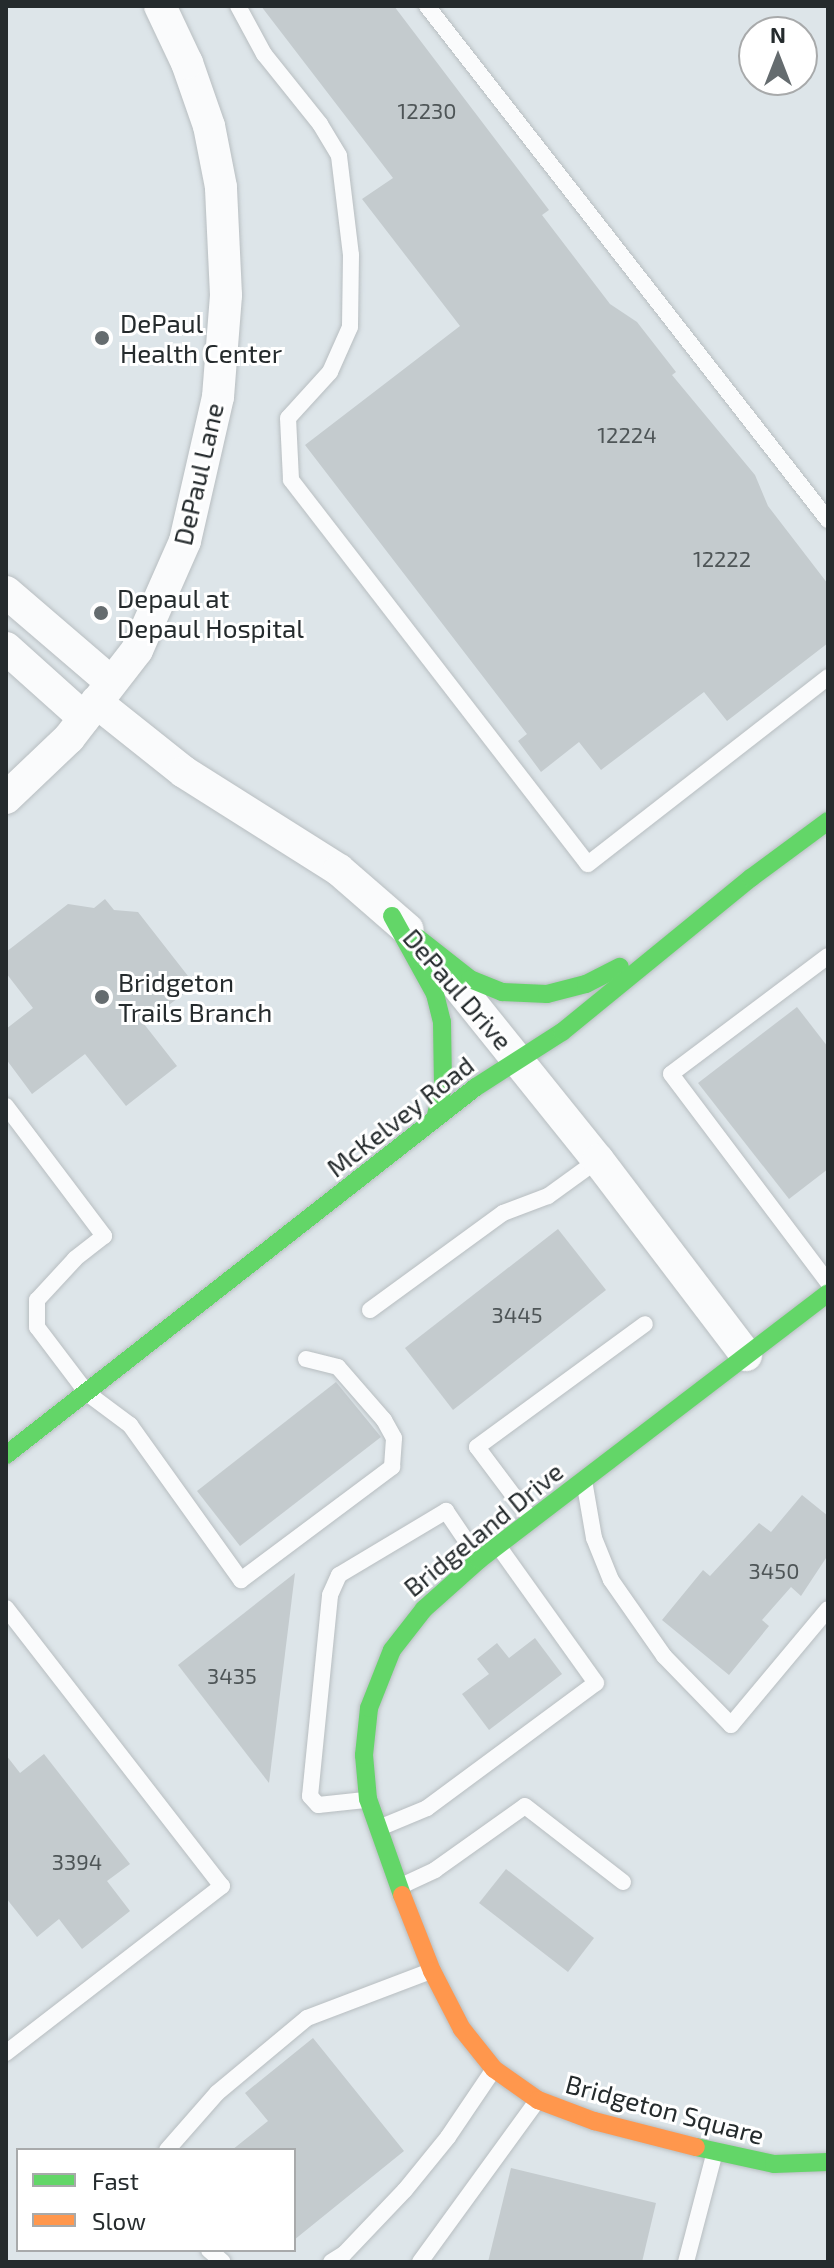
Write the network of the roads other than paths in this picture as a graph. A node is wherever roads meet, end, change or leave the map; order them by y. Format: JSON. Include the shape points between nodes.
{"nodes":[{"id":1,"x":160,"y":6,"type":"edge"},
{"id":2,"x":238,"y":6,"type":"edge"},
{"id":3,"x":449,"y":6,"type":"edge"},
{"id":4,"x":431,"y":12,"type":"edge"},
{"id":5,"x":828,"y":520,"type":"edge"},
{"id":6,"x":6,"y":592,"type":"edge"},
{"id":7,"x":6,"y":648,"type":"edge"},
{"id":8,"x":828,"y":677,"type":"edge"},
{"id":9,"x":97,"y":700,"type":"junction"},
{"id":10,"x":6,"y":798,"type":"edge"},
{"id":11,"x":828,"y":821,"type":"edge"},
{"id":12,"x":392,"y":916,"type":"junction"},
{"id":13,"x":679,"y":937,"type":"junction"},
{"id":14,"x":418,"y":938,"type":"junction"},
{"id":15,"x":828,"y":956,"type":"edge"},
{"id":16,"x":518,"y":1059,"type":"junction"},
{"id":17,"x":6,"y":1106,"type":"edge"},
{"id":18,"x":435,"y":1119,"type":"junction"},
{"id":19,"x":598,"y":1160,"type":"junction"},
{"id":20,"x":828,"y":1282,"type":"edge"},
{"id":21,"x":828,"y":1293,"type":"edge"},
{"id":22,"x":370,"y":1310,"type":"dead end"},
{"id":23,"x":645,"y":1324,"type":"dead end"},
{"id":24,"x":746,"y":1355,"type":"junction"},
{"id":25,"x":306,"y":1359,"type":"dead end"},
{"id":26,"x":87,"y":1393,"type":"junction"},
{"id":27,"x":6,"y":1455,"type":"edge"},
{"id":28,"x":584,"y":1481,"type":"junction"},
{"id":29,"x":532,"y":1520,"type":"junction"},
{"id":30,"x":498,"y":1546,"type":"junction"},
{"id":31,"x":479,"y":1560,"type":"junction"},
{"id":32,"x":6,"y":1608,"type":"edge"},
{"id":33,"x":828,"y":1609,"type":"edge"},
{"id":34,"x":368,"y":1799,"type":"junction"},
{"id":35,"x":377,"y":1829,"type":"junction"},
{"id":36,"x":623,"y":1882,"type":"dead end"},
{"id":37,"x":399,"y":1886,"type":"junction"},
{"id":38,"x":432,"y":1971,"type":"junction"},
{"id":39,"x":6,"y":2053,"type":"edge"},
{"id":40,"x":494,"y":2069,"type":"junction"},
{"id":41,"x":538,"y":2100,"type":"junction"},
{"id":42,"x":169,"y":2148,"type":"edge"},
{"id":43,"x":715,"y":2152,"type":"junction"},
{"id":44,"x":828,"y":2162,"type":"edge"},
{"id":45,"x":331,"y":2262,"type":"edge"},
{"id":46,"x":420,"y":2262,"type":"edge"},
{"id":47,"x":686,"y":2262,"type":"edge"}],
"edges":[{"from":1,"to":9,"type":"street","name":"DePaul Lane","via":[[209,126],[221,187],[226,295],[218,397],[185,541],[137,650]]},
{"from":2,"to":8,"type":"lane","via":[[264,54],[339,156],[350,241],[350,327],[330,372],[288,418],[291,480],[588,864]]},
{"from":3,"to":4,"type":"lane"},
{"from":4,"to":5,"type":"lane"},
{"from":6,"to":9,"type":"street","name":"DePaul Drive"},
{"from":7,"to":9,"type":"street","name":"DePaul Drive"},
{"from":9,"to":10,"type":"street","name":"DePaul Lane","via":[[69,738]]},
{"from":9,"to":12,"type":"street","name":"DePaul Drive","via":[[184,772],[339,870]]},
{"from":11,"to":13,"type":"street","name":"McKelvey Road"},
{"from":12,"to":14,"type":"street","name":"DePaul Drive"},
{"from":12,"to":18,"type":"street","via":[[435,994],[442,1022],[443,1087]]},
{"from":13,"to":14,"type":"street","via":[[586,984],[547,994],[502,992],[470,979]]},
{"from":13,"to":16,"type":"street","name":"McKelvey Road","via":[[562,1032]]},
{"from":14,"to":16,"type":"street","name":"DePaul Drive"},
{"from":15,"to":20,"type":"lane","via":[[671,1074]]},
{"from":16,"to":18,"type":"street","name":"McKelvey Road"},
{"from":16,"to":19,"type":"street","name":"DePaul Drive"},
{"from":17,"to":26,"type":"lane","via":[[104,1236],[37,1300],[37,1327]]},
{"from":18,"to":26,"type":"street","name":"McKelvey Road"},
{"from":19,"to":22,"type":"lane","via":[[548,1196],[503,1213]]},
{"from":19,"to":24,"type":"street","name":"DePaul Drive"},
{"from":21,"to":24,"type":"street","name":"Bridgeland Drive"},
{"from":23,"to":29,"type":"lane","via":[[477,1447]]},
{"from":24,"to":28,"type":"street","name":"Bridgeland Drive"},
{"from":25,"to":26,"type":"lane","via":[[338,1367],[384,1420],[394,1438],[392,1467],[241,1580],[130,1425]]},
{"from":26,"to":27,"type":"street","name":"McKelvey Road"},
{"from":28,"to":29,"type":"street","name":"Bridgeland Drive"},
{"from":28,"to":33,"type":"lane","via":[[594,1538],[611,1580],[664,1656],[731,1725]]},
{"from":29,"to":30,"type":"street","name":"Bridgeland Drive"},
{"from":30,"to":31,"type":"street","name":"Bridgeland Drive"},
{"from":30,"to":35,"type":"lane","via":[[596,1683],[427,1808]]},
{"from":31,"to":34,"type":"street","name":"Bridgeland Drive","via":[[412,1622],[385,1664],[365,1735]]},
{"from":31,"to":34,"type":"lane","via":[[446,1511],[339,1575],[330,1595],[310,1796],[318,1805]]},
{"from":32,"to":39,"type":"lane","via":[[222,1886]]},
{"from":34,"to":35,"type":"street","name":"Bridgeland Drive"},
{"from":35,"to":37,"type":"street","name":"Bridgeland Drive"},
{"from":36,"to":37,"type":"lane","via":[[525,1806],[435,1870]]},
{"from":37,"to":38,"type":"street","name":"Bridgeland Drive"},
{"from":38,"to":40,"type":"street","name":"Bridgeland Drive","via":[[462,2029]]},
{"from":38,"to":42,"type":"lane","via":[[307,2018],[217,2093]]},
{"from":40,"to":41,"type":"street","name":"Bridgeland Drive"},
{"from":40,"to":45,"type":"lane","via":[[405,2190]]},
{"from":41,"to":43,"type":"street","name":"Bridgeton Square","via":[[573,2115]]},
{"from":41,"to":46,"type":"lane"},
{"from":43,"to":44,"type":"street","name":"Bridgeton Square","via":[[774,2164]]},
{"from":43,"to":47,"type":"lane"}]}
